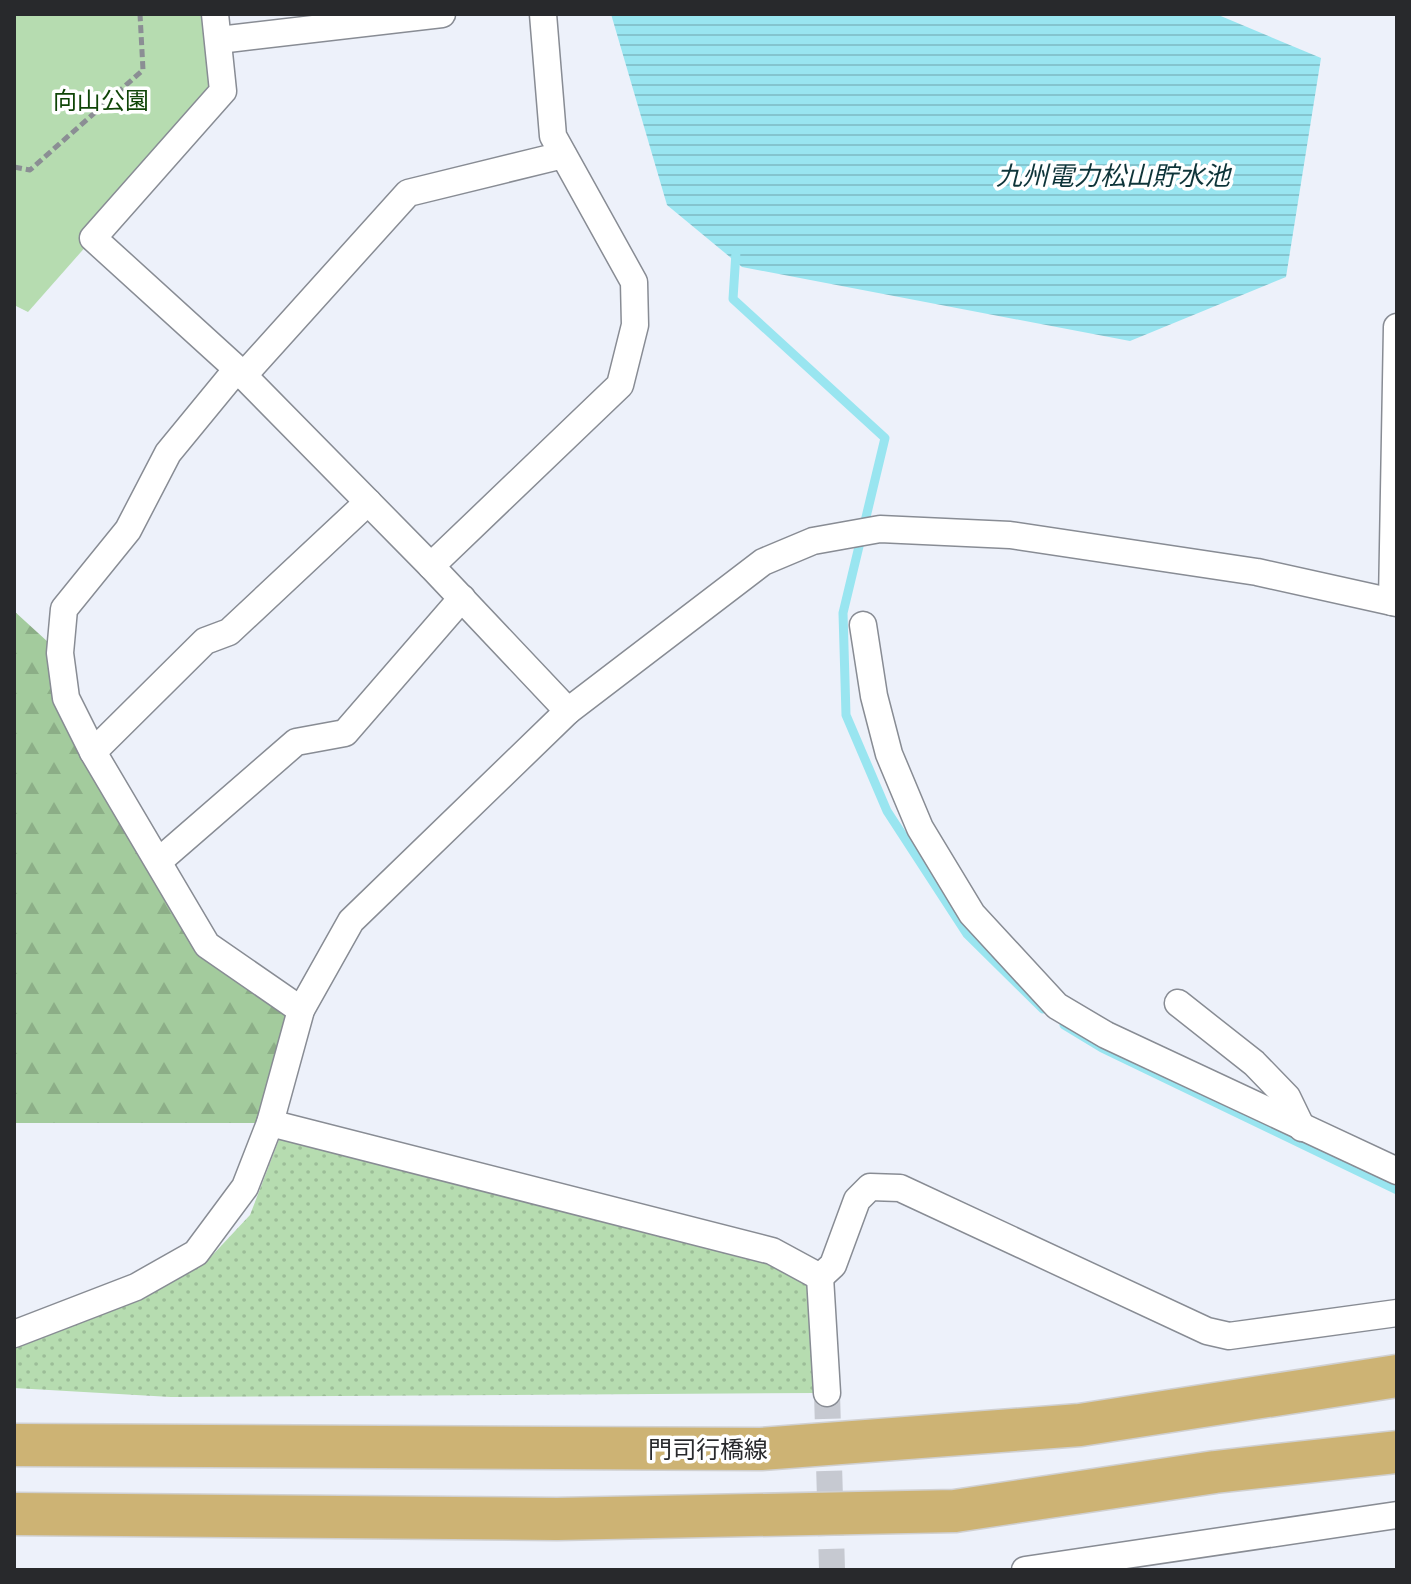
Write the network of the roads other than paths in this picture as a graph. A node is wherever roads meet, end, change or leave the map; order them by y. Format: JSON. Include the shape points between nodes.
{"nodes":[{"id":1,"x":442,"y":14,"type":"edge"},
{"id":2,"x":543,"y":14,"type":"edge"},
{"id":3,"x":217,"y":27,"type":"edge"},
{"id":4,"x":563,"y":155,"type":"junction"},
{"id":5,"x":1397,"y":327,"type":"edge"},
{"id":6,"x":240,"y":372,"type":"junction"},
{"id":7,"x":368,"y":502,"type":"junction"},
{"id":8,"x":431,"y":566,"type":"junction"},
{"id":9,"x":462,"y":598,"type":"junction"},
{"id":10,"x":1395,"y":602,"type":"edge"},
{"id":11,"x":863,"y":625,"type":"dead end"},
{"id":12,"x":568,"y":711,"type":"junction"},
{"id":13,"x":93,"y":752,"type":"junction"},
{"id":14,"x":159,"y":861,"type":"junction"},
{"id":15,"x":1178,"y":1003,"type":"dead end"},
{"id":16,"x":301,"y":1010,"type":"junction"},
{"id":17,"x":270,"y":1123,"type":"junction"},
{"id":18,"x":1302,"y":1128,"type":"junction"},
{"id":19,"x":1397,"y":1171,"type":"edge"},
{"id":20,"x":820,"y":1277,"type":"junction"},
{"id":21,"x":1397,"y":1313,"type":"edge"},
{"id":22,"x":14,"y":1334,"type":"edge"},
{"id":23,"x":1397,"y":1376,"type":"edge"},
{"id":24,"x":827,"y":1393,"type":"tunnel mouth"},
{"id":25,"x":14,"y":1445,"type":"edge"},
{"id":26,"x":1397,"y":1452,"type":"edge"},
{"id":27,"x":14,"y":1514,"type":"edge"},
{"id":28,"x":1397,"y":1515,"type":"edge"},
{"id":29,"x":1025,"y":1570,"type":"edge"}],
"edges":[{"from":1,"to":3,"type":"street"},
{"from":2,"to":4,"type":"street","via":[[553,136]]},
{"from":3,"to":6,"type":"street","via":[[223,91],[93,238]]},
{"from":4,"to":6,"type":"street","via":[[408,193]]},
{"from":4,"to":8,"type":"street","via":[[634,282],[635,325],[620,385]]},
{"from":5,"to":10,"type":"street"},
{"from":6,"to":7,"type":"street"},
{"from":6,"to":13,"type":"street","via":[[168,453],[128,530],[64,609],[60,653],[66,698]]},
{"from":7,"to":8,"type":"street"},
{"from":7,"to":13,"type":"street","via":[[229,632],[205,641]]},
{"from":8,"to":9,"type":"street"},
{"from":9,"to":12,"type":"street"},
{"from":9,"to":14,"type":"street","via":[[345,733],[296,742]]},
{"from":10,"to":12,"type":"street","via":[[1257,572],[1010,535],[880,529],[813,541],[763,562]]},
{"from":11,"to":18,"type":"street","via":[[889,754],[920,828],[972,914],[1057,1006],[1106,1035]]},
{"from":12,"to":16,"type":"street","via":[[351,921]]},
{"from":13,"to":14,"type":"street"},
{"from":14,"to":16,"type":"street","via":[[207,945]]},
{"from":15,"to":18,"type":"street","via":[[1254,1063],[1287,1097]]},
{"from":16,"to":17,"type":"street"},
{"from":17,"to":20,"type":"street","via":[[772,1251]]},
{"from":17,"to":22,"type":"street","via":[[245,1187],[196,1253],[136,1287]]},
{"from":18,"to":19,"type":"street"},
{"from":20,"to":21,"type":"street","via":[[833,1265],[857,1200],[870,1187],[900,1188],[1207,1331],[1229,1336]]},
{"from":20,"to":24,"type":"street"},
{"from":23,"to":25,"type":"main road","name":"門司行橋線","via":[[1080,1425],[761,1449]]},
{"from":26,"to":27,"type":"main road","via":[[1215,1472],[955,1511],[557,1519]]},
{"from":28,"to":29,"type":"street"}]}
